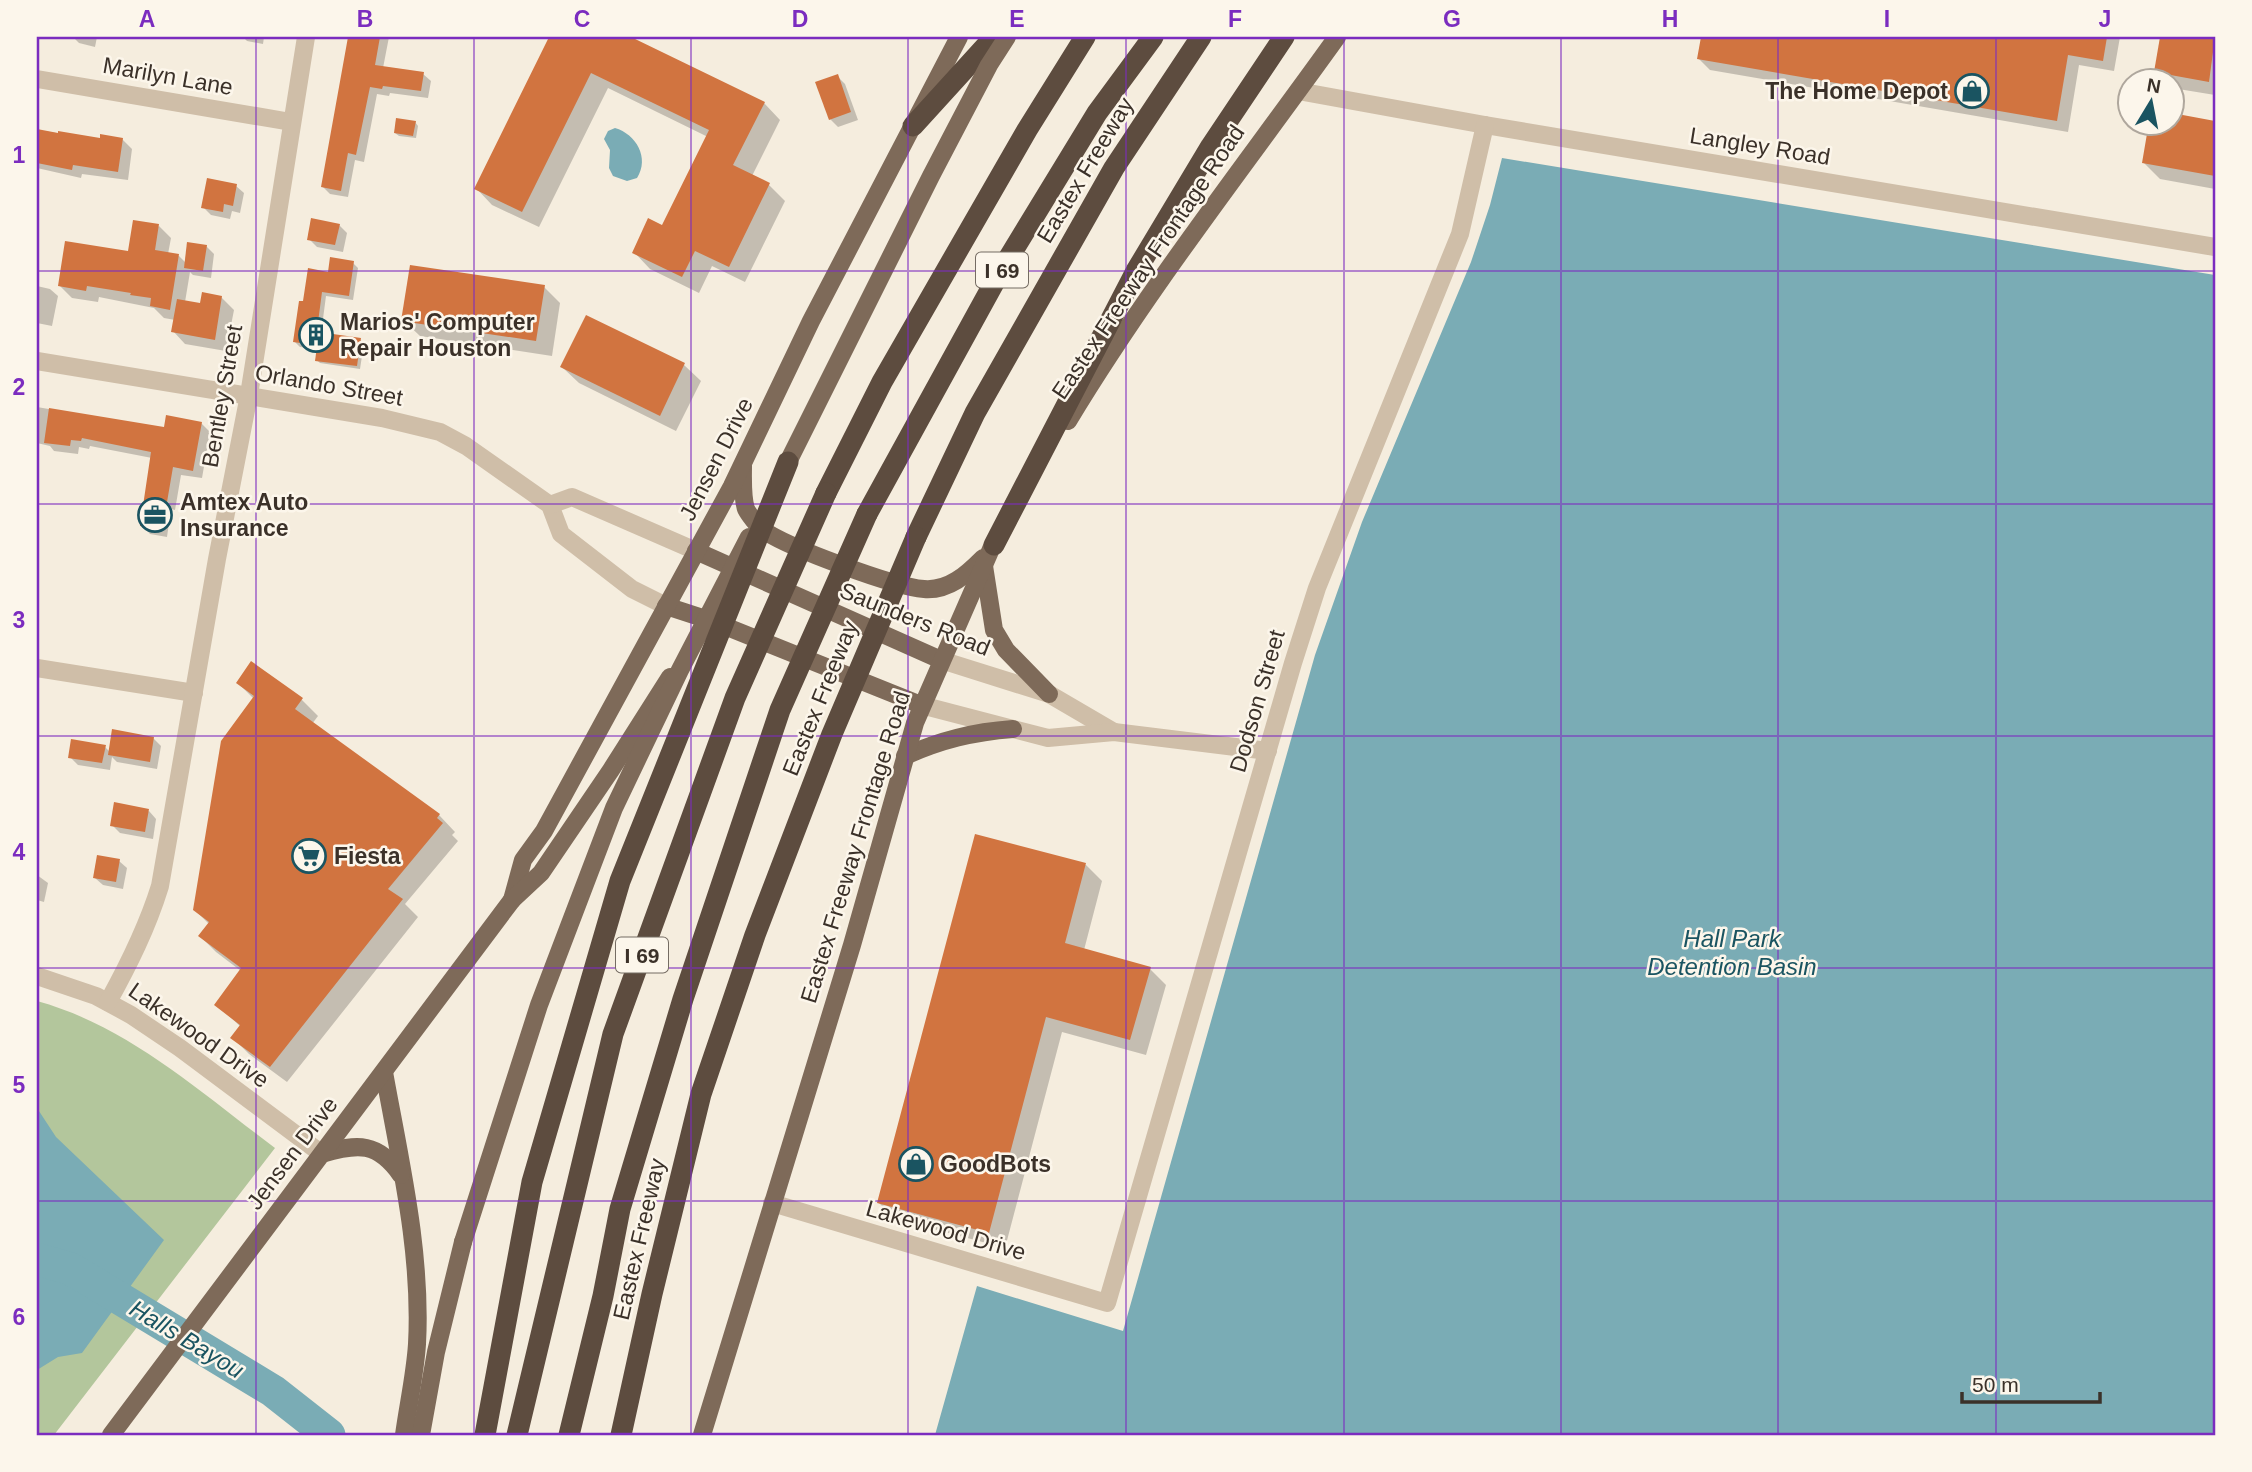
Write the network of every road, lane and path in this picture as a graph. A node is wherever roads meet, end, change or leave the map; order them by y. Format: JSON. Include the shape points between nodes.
{"nodes":[{"id":1,"x":306,"y":37,"type":"edge"},
{"id":2,"x":959,"y":37,"type":"edge"},
{"id":3,"x":994,"y":37,"type":"edge"},
{"id":4,"x":1007,"y":37,"type":"edge"},
{"id":5,"x":1085,"y":37,"type":"edge"},
{"id":6,"x":1153,"y":37,"type":"edge"},
{"id":7,"x":1201,"y":37,"type":"edge"},
{"id":8,"x":1284,"y":37,"type":"edge"},
{"id":9,"x":1337,"y":37,"type":"edge"},
{"id":10,"x":37,"y":79,"type":"edge"},
{"id":11,"x":1298,"y":91,"type":"junction"},
{"id":12,"x":291,"y":122,"type":"junction"},
{"id":13,"x":1485,"y":125,"type":"junction"},
{"id":14,"x":912,"y":126,"type":"junction"},
{"id":15,"x":2215,"y":247,"type":"edge"},
{"id":16,"x":37,"y":361,"type":"edge"},
{"id":17,"x":249,"y":396,"type":"junction"},
{"id":18,"x":743,"y":462,"type":"junction"},
{"id":19,"x":788,"y":462,"type":"junction"},
{"id":20,"x":550,"y":505,"type":"junction"},
{"id":21,"x":993,"y":547,"type":"junction"},
{"id":22,"x":696,"y":551,"type":"junction"},
{"id":23,"x":984,"y":566,"type":"junction"},
{"id":24,"x":666,"y":606,"type":"junction"},
{"id":25,"x":712,"y":621,"type":"junction"},
{"id":26,"x":941,"y":660,"type":"junction"},
{"id":27,"x":37,"y":668,"type":"edge"},
{"id":28,"x":194,"y":693,"type":"junction"},
{"id":29,"x":1049,"y":694,"type":"junction"},
{"id":30,"x":921,"y":705,"type":"junction"},
{"id":31,"x":1013,"y":729,"type":"junction"},
{"id":32,"x":1114,"y":732,"type":"junction"},
{"id":33,"x":1268,"y":751,"type":"junction"},
{"id":34,"x":905,"y":756,"type":"junction"},
{"id":35,"x":512,"y":900,"type":"junction"},
{"id":36,"x":37,"y":976,"type":"edge"},
{"id":37,"x":108,"y":1002,"type":"junction"},
{"id":38,"x":384,"y":1072,"type":"junction"},
{"id":39,"x":322,"y":1154,"type":"junction"},
{"id":40,"x":402,"y":1178,"type":"junction"},
{"id":41,"x":772,"y":1203,"type":"junction"},
{"id":42,"x":1107,"y":1303,"type":"joint"},
{"id":43,"x":111,"y":1435,"type":"edge"},
{"id":44,"x":404,"y":1435,"type":"edge"},
{"id":45,"x":421,"y":1435,"type":"edge"},
{"id":46,"x":485,"y":1435,"type":"edge"},
{"id":47,"x":517,"y":1435,"type":"edge"},
{"id":48,"x":569,"y":1435,"type":"edge"},
{"id":49,"x":621,"y":1435,"type":"edge"},
{"id":50,"x":702,"y":1435,"type":"edge"}],
"edges":[{"from":1,"to":12,"type":"street","name":"Bentley Street"},
{"from":2,"to":14,"type":"main road","name":"Jensen Drive"},
{"from":3,"to":14,"type":"highway"},
{"from":4,"to":19,"type":"main road","bridge":true,"via":[[931,176]]},
{"from":5,"to":47,"type":"highway","number":"I 69","bridge":true,"via":[[882,382],[826,493],[735,698],[613,1034]]},
{"from":6,"to":48,"type":"highway","number":"I 69","bridge":true,"via":[[1097,113],[1000,272],[867,514],[780,710],[683,999],[620,1209]]},
{"from":7,"to":49,"type":"highway","name":"Eastex Freeway","number":"I 69","bridge":true,"via":[[1114,168],[975,413],[916,537],[822,759],[701,1094]]},
{"from":8,"to":21,"type":"highway","via":[[1136,271]]},
{"from":9,"to":11,"type":"main road","name":"Eastex Freeway Frontage Road"},
{"from":10,"to":12,"type":"street","name":"Marilyn Lane"},
{"from":11,"to":13,"type":"street","name":"Langley Road"},
{"from":11,"to":21,"type":"main road","name":"Eastex Freeway Frontage Road","via":[[1108,355]]},
{"from":12,"to":17,"type":"street","name":"Bentley Street"},
{"from":13,"to":15,"type":"street","name":"Langley Road"},
{"from":13,"to":33,"type":"street","name":"Dodson Street","via":[[1460,234],[1317,588]]},
{"from":14,"to":18,"type":"main road","name":"Jensen Drive"},
{"from":16,"to":17,"type":"street","name":"Orlando Street"},
{"from":17,"to":20,"type":"street","name":"Orlando Street","via":[[440,432]]},
{"from":17,"to":28,"type":"street","name":"Bentley Street"},
{"from":18,"to":21,"type":"main road","via":[[747,509],[762,529],[803,550],[892,582],[925,589],[947,586],[966,575]]},
{"from":18,"to":22,"type":"main road","name":"Jensen Drive"},
{"from":19,"to":45,"type":"main road","bridge":true,"via":[[614,808],[539,1005],[463,1242]]},
{"from":19,"to":46,"type":"highway","bridge":true,"via":[[620,881],[532,1182]]},
{"from":20,"to":22,"type":"street","via":[[572,497]]},
{"from":20,"to":24,"type":"street","via":[[561,534],[632,589]]},
{"from":21,"to":23,"type":"main road","name":"Eastex Freeway Frontage Road"},
{"from":22,"to":24,"type":"main road","name":"Jensen Drive"},
{"from":22,"to":26,"type":"main road","name":"Saunders Road"},
{"from":23,"to":26,"type":"main road","name":"Eastex Freeway Frontage Road"},
{"from":23,"to":29,"type":"main road","via":[[994,630],[1006,650]]},
{"from":24,"to":25,"type":"main road","name":"Saunders Road"},
{"from":24,"to":35,"type":"main road","name":"Jensen Drive","via":[[544,831],[523,860]]},
{"from":25,"to":30,"type":"main road","name":"Saunders Road"},
{"from":25,"to":35,"type":"main road","name":"Jensen Drive","via":[[678,664],[541,873]]},
{"from":26,"to":29,"type":"street","name":"Saunders Road"},
{"from":26,"to":30,"type":"main road","name":"Eastex Freeway Frontage Road"},
{"from":27,"to":28,"type":"street"},
{"from":28,"to":37,"type":"street","name":"Bentley Street","via":[[160,886],[138,947]]},
{"from":29,"to":32,"type":"street","name":"Saunders Road"},
{"from":30,"to":31,"type":"street","name":"Saunders Road"},
{"from":30,"to":34,"type":"main road","name":"Eastex Freeway Frontage Road"},
{"from":31,"to":32,"type":"street","name":"Saunders Road","via":[[1048,738]]},
{"from":31,"to":34,"type":"main road","via":[[960,735]]},
{"from":32,"to":33,"type":"street","name":"Saunders Road"},
{"from":33,"to":42,"type":"street","name":"Dodson Street"},
{"from":34,"to":41,"type":"main road","name":"Eastex Freeway Frontage Road"},
{"from":35,"to":38,"type":"main road","name":"Jensen Drive"},
{"from":36,"to":37,"type":"street","name":"Lakewood Drive"},
{"from":37,"to":39,"type":"street","name":"Lakewood Drive","via":[[180,1048]]},
{"from":38,"to":39,"type":"main road","name":"Jensen Drive"},
{"from":38,"to":40,"type":"main road"},
{"from":39,"to":40,"type":"main road","via":[[362,1146],[379,1152]]},
{"from":39,"to":43,"type":"main road","name":"Jensen Drive"},
{"from":40,"to":44,"type":"main road","via":[[415,1272],[417,1344]]},
{"from":41,"to":42,"type":"street","name":"Lakewood Drive"},
{"from":41,"to":50,"type":"main road","name":"Eastex Freeway Frontage Road"}]}
